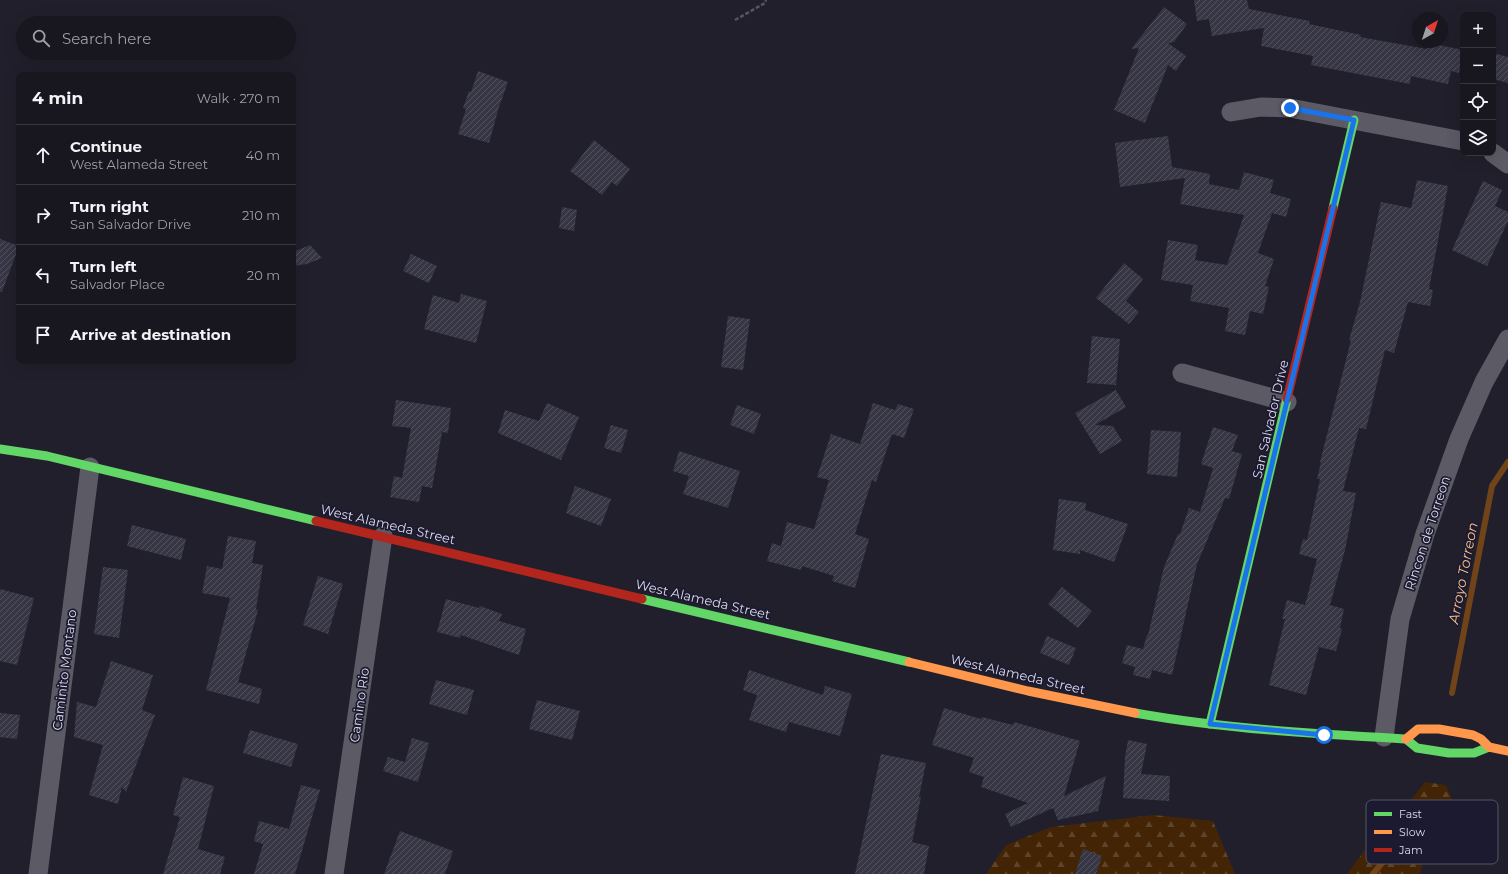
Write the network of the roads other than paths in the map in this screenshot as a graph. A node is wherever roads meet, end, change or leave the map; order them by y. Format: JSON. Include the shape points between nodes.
{"nodes":[{"id":1,"x":1231,"y":112,"type":"dead end"},
{"id":2,"x":1354,"y":120,"type":"junction"},
{"id":3,"x":1460,"y":140,"type":"edge"},
{"id":4,"x":1496,"y":155,"type":"edge"},
{"id":5,"x":1508,"y":164,"type":"edge"},
{"id":6,"x":1508,"y":339,"type":"edge"},
{"id":7,"x":1182,"y":373,"type":"dead end"},
{"id":8,"x":1287,"y":402,"type":"junction"},
{"id":9,"x":0,"y":448,"type":"edge"},
{"id":10,"x":90,"y":466,"type":"junction"},
{"id":11,"x":383,"y":536,"type":"junction"},
{"id":12,"x":1210,"y":724,"type":"junction"},
{"id":13,"x":1384,"y":738,"type":"junction"},
{"id":14,"x":1406,"y":739,"type":"junction"},
{"id":15,"x":1489,"y":747,"type":"junction"},
{"id":16,"x":1508,"y":750,"type":"edge"},
{"id":17,"x":38,"y":874,"type":"edge"},
{"id":18,"x":334,"y":874,"type":"edge"}],
"edges":[{"from":1,"to":2,"type":"street","via":[[1276,107]]},
{"from":2,"to":3,"type":"street"},
{"from":2,"to":8,"type":"street","name":"San Salvador Drive"},
{"from":4,"to":5,"type":"street"},
{"from":6,"to":13,"type":"street","name":"Rincon de Torreon","via":[[1484,382],[1459,439],[1425,534],[1400,619]]},
{"from":7,"to":8,"type":"street"},
{"from":8,"to":12,"type":"street","name":"San Salvador Drive"},
{"from":9,"to":10,"type":"street","name":"West Alameda Street"},
{"from":10,"to":11,"type":"street","name":"West Alameda Street"},
{"from":10,"to":17,"type":"street","name":"Caminito Montano"},
{"from":11,"to":12,"type":"street","name":"West Alameda Street","via":[[1056,697],[1135,713]]},
{"from":11,"to":18,"type":"street","name":"Camino Rio"},
{"from":12,"to":13,"type":"street","name":"West Alameda Street"},
{"from":13,"to":14,"type":"street","name":"West Alameda Street"},
{"from":14,"to":15,"type":"street","name":"West Alameda Street","via":[[1424,750],[1470,754],[1484,751]]},
{"from":14,"to":15,"type":"street","name":"West Alameda Street","via":[[1425,728],[1471,734],[1482,739]]},
{"from":15,"to":16,"type":"street","name":"West Alameda Street"}]}
